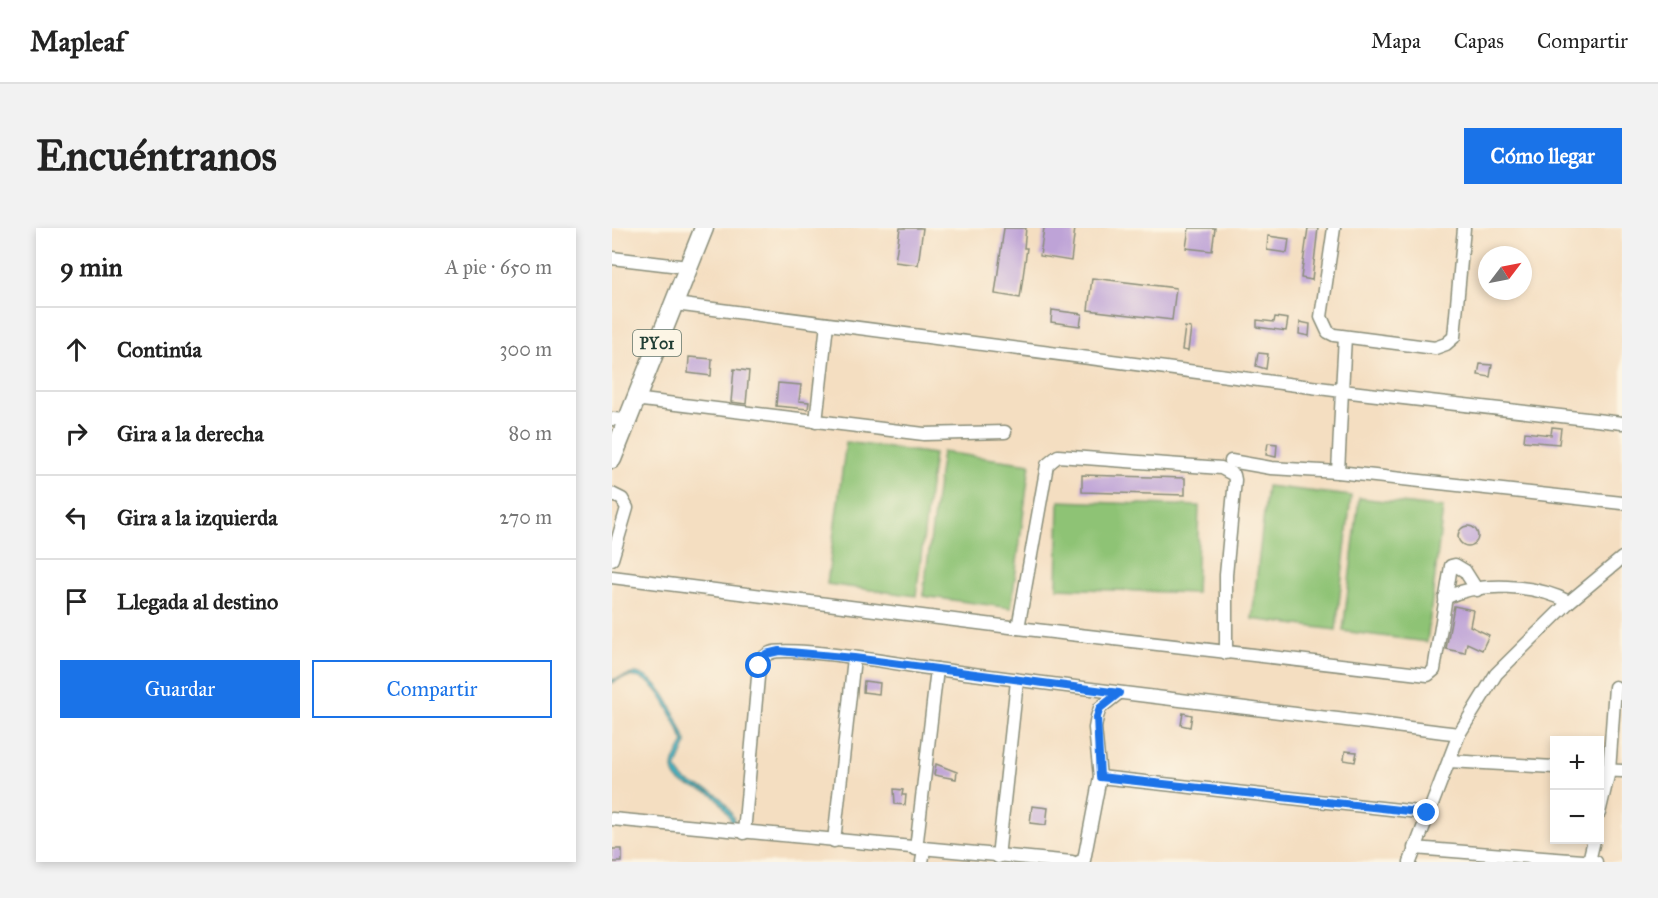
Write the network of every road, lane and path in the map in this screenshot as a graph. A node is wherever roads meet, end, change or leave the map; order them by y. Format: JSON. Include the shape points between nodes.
{"nodes":[{"id":1,"x":704,"y":228,"type":"edge"},
{"id":2,"x":1334,"y":228,"type":"edge"},
{"id":3,"x":1464,"y":228,"type":"edge"},
{"id":4,"x":612,"y":258,"type":"edge"},
{"id":5,"x":688,"y":267,"type":"junction"},
{"id":6,"x":675,"y":304,"type":"junction"},
{"id":7,"x":827,"y":324,"type":"junction"},
{"id":8,"x":1345,"y":337,"type":"junction"},
{"id":9,"x":1342,"y":391,"type":"junction"},
{"id":10,"x":634,"y":399,"type":"junction"},
{"id":11,"x":816,"y":422,"type":"junction"},
{"id":12,"x":1622,"y":423,"type":"edge"},
{"id":13,"x":618,"y":426,"type":"edge"},
{"id":14,"x":1005,"y":432,"type":"dead end"},
{"id":15,"x":612,"y":459,"type":"edge"},
{"id":16,"x":1231,"y":460,"type":"dead end"},
{"id":17,"x":1338,"y":472,"type":"junction"},
{"id":18,"x":612,"y":494,"type":"edge"},
{"id":19,"x":1622,"y":503,"type":"edge"},
{"id":20,"x":1622,"y":558,"type":"edge"},
{"id":21,"x":612,"y":559,"type":"edge"},
{"id":22,"x":1468,"y":576,"type":"junction"},
{"id":23,"x":612,"y":577,"type":"edge"},
{"id":24,"x":1477,"y":590,"type":"junction"},
{"id":25,"x":1450,"y":597,"type":"junction"},
{"id":26,"x":1569,"y":602,"type":"junction"},
{"id":27,"x":1018,"y":628,"type":"junction"},
{"id":28,"x":1226,"y":653,"type":"junction"},
{"id":29,"x":854,"y":658,"type":"junction"},
{"id":30,"x":937,"y":669,"type":"junction"},
{"id":31,"x":1017,"y":681,"type":"junction"},
{"id":32,"x":1615,"y":687,"type":"dead end"},
{"id":33,"x":1119,"y":693,"type":"junction"},
{"id":34,"x":1459,"y":734,"type":"junction"},
{"id":35,"x":1449,"y":761,"type":"junction"},
{"id":36,"x":1550,"y":767,"type":"edge"},
{"id":37,"x":1604,"y":770,"type":"edge"},
{"id":38,"x":1622,"y":771,"type":"edge"},
{"id":39,"x":1100,"y":777,"type":"junction"},
{"id":40,"x":1427,"y":813,"type":"junction"},
{"id":41,"x":612,"y":819,"type":"edge"},
{"id":42,"x":739,"y":832,"type":"junction"},
{"id":43,"x":834,"y":841,"type":"junction"},
{"id":44,"x":1593,"y":844,"type":"edge"},
{"id":45,"x":1414,"y":848,"type":"junction"},
{"id":46,"x":921,"y":854,"type":"edge"},
{"id":47,"x":998,"y":856,"type":"junction"},
{"id":48,"x":1589,"y":861,"type":"edge"},
{"id":49,"x":1083,"y":862,"type":"edge"},
{"id":50,"x":1410,"y":862,"type":"edge"},
{"id":51,"x":1596,"y":862,"type":"edge"}],
"edges":[{"from":1,"to":5,"type":"highway","number":"PY01"},
{"from":2,"to":8,"type":"street","via":[[1322,317],[1328,332]]},
{"from":3,"to":8,"type":"street","via":[[1454,338],[1435,348]]},
{"from":4,"to":5,"type":"street"},
{"from":5,"to":6,"type":"highway","number":"PY01"},
{"from":6,"to":7,"type":"street"},
{"from":6,"to":10,"type":"highway","number":"PY01"},
{"from":7,"to":9,"type":"street"},
{"from":7,"to":11,"type":"street"},
{"from":8,"to":9,"type":"street"},
{"from":9,"to":12,"type":"street"},
{"from":9,"to":17,"type":"street"},
{"from":10,"to":11,"type":"street"},
{"from":10,"to":13,"type":"highway","number":"PY01"},
{"from":11,"to":14,"type":"street","via":[[924,434]]},
{"from":13,"to":15,"type":"highway","number":"PY01"},
{"from":16,"to":17,"type":"street","via":[[1271,468]]},
{"from":17,"to":19,"type":"street"},
{"from":18,"to":21,"type":"street","via":[[622,499],[627,508]]},
{"from":20,"to":26,"type":"street"},
{"from":22,"to":24,"type":"street"},
{"from":22,"to":25,"type":"street"},
{"from":22,"to":25,"type":"street","via":[[1462,568],[1451,566]]},
{"from":23,"to":27,"type":"street"},
{"from":24,"to":25,"type":"street"},
{"from":24,"to":26,"type":"street","via":[[1526,588]]},
{"from":25,"to":28,"type":"street","via":[[1434,670],[1428,675]]},
{"from":26,"to":34,"type":"street","via":[[1496,674]]},
{"from":27,"to":28,"type":"street"},
{"from":27,"to":28,"type":"street","via":[[1047,465],[1052,459],[1058,456],[1221,468],[1234,475],[1235,480],[1226,575]]},
{"from":29,"to":30,"type":"street"},
{"from":29,"to":42,"type":"street","via":[[772,651],[761,659]]},
{"from":29,"to":43,"type":"street"},
{"from":30,"to":31,"type":"street"},
{"from":30,"to":46,"type":"street"},
{"from":31,"to":33,"type":"street"},
{"from":31,"to":47,"type":"street"},
{"from":32,"to":37,"type":"street"},
{"from":33,"to":34,"type":"street"},
{"from":33,"to":39,"type":"street","via":[[1100,708],[1097,717]]},
{"from":34,"to":35,"type":"street"},
{"from":35,"to":36,"type":"street"},
{"from":35,"to":40,"type":"street"},
{"from":37,"to":38,"type":"street"},
{"from":39,"to":40,"type":"street"},
{"from":39,"to":49,"type":"street"},
{"from":40,"to":45,"type":"street"},
{"from":41,"to":42,"type":"street"},
{"from":42,"to":43,"type":"street"},
{"from":43,"to":46,"type":"street"},
{"from":44,"to":48,"type":"street"},
{"from":45,"to":48,"type":"street"},
{"from":45,"to":50,"type":"street"},
{"from":46,"to":47,"type":"street"},
{"from":47,"to":49,"type":"street"},
{"from":48,"to":51,"type":"street"}]}
